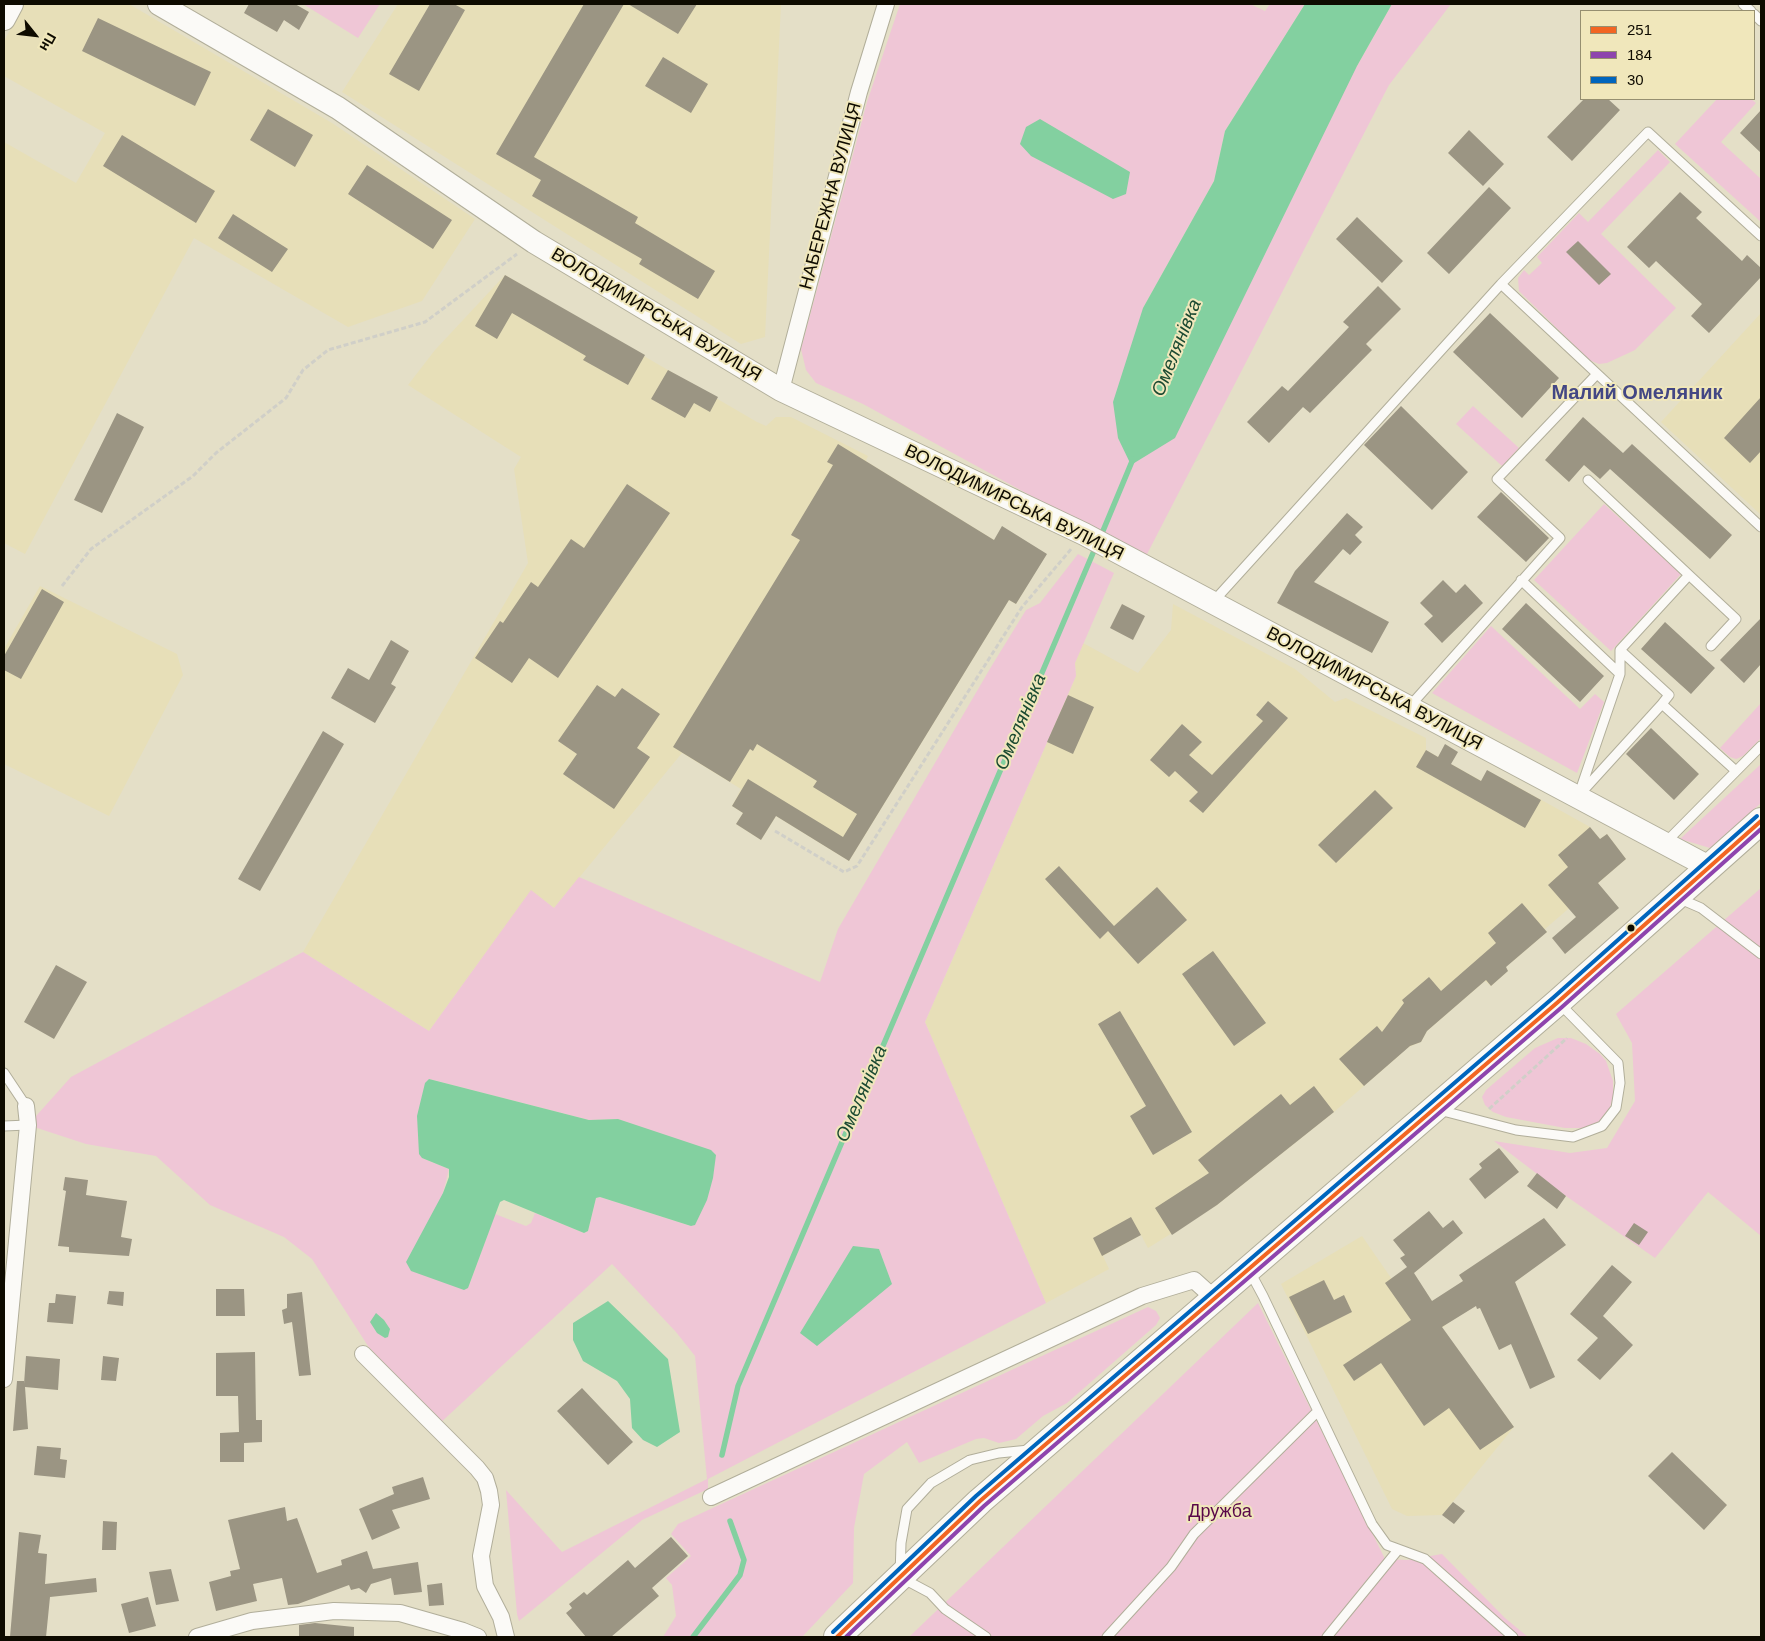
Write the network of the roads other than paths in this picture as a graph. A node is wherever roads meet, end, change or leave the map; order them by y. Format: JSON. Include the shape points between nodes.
{"nodes":[{"id":1,"x":12,"y":4,"type":"edge"},
{"id":2,"x":158,"y":4,"type":"edge"},
{"id":3,"x":886,"y":4,"type":"edge"},
{"id":4,"x":4,"y":19,"type":"edge"},
{"id":5,"x":1761,"y":236,"type":"edge"},
{"id":6,"x":1501,"y":284,"type":"junction"},
{"id":7,"x":1597,"y":374,"type":"junction"},
{"id":8,"x":781,"y":390,"type":"junction"},
{"id":9,"x":1588,"y":480,"type":"dead end"},
{"id":10,"x":1761,"y":527,"type":"edge"},
{"id":11,"x":1689,"y":575,"type":"junction"},
{"id":12,"x":1521,"y":580,"type":"junction"},
{"id":13,"x":1212,"y":603,"type":"junction"},
{"id":14,"x":1712,"y":646,"type":"dead end"},
{"id":15,"x":1620,"y":650,"type":"junction"},
{"id":16,"x":1620,"y":674,"type":"junction"},
{"id":17,"x":1662,"y":704,"type":"junction"},
{"id":18,"x":1409,"y":708,"type":"junction"},
{"id":19,"x":1761,"y":746,"type":"edge"},
{"id":20,"x":1736,"y":771,"type":"junction"},
{"id":21,"x":1578,"y":797,"type":"junction"},
{"id":22,"x":1761,"y":821,"type":"edge"},
{"id":23,"x":1664,"y":843,"type":"junction"},
{"id":24,"x":1709,"y":867,"type":"junction"},
{"id":25,"x":1676,"y":896,"type":"junction"},
{"id":26,"x":1761,"y":954,"type":"edge"},
{"id":27,"x":1558,"y":1002,"type":"junction"},
{"id":28,"x":4,"y":1073,"type":"edge"},
{"id":29,"x":26,"y":1106,"type":"joint"},
{"id":30,"x":1434,"y":1109,"type":"junction"},
{"id":31,"x":28,"y":1125,"type":"junction"},
{"id":32,"x":4,"y":1126,"type":"edge"},
{"id":33,"x":1249,"y":1270,"type":"junction"},
{"id":34,"x":1214,"y":1300,"type":"junction"},
{"id":35,"x":363,"y":1354,"type":"dead end"},
{"id":36,"x":4,"y":1379,"type":"edge"},
{"id":37,"x":1318,"y":1411,"type":"junction"},
{"id":38,"x":1039,"y":1449,"type":"junction"},
{"id":39,"x":711,"y":1497,"type":"dead end"},
{"id":40,"x":1398,"y":1550,"type":"junction"},
{"id":41,"x":900,"y":1577,"type":"junction"},
{"id":42,"x":250,"y":1629,"type":"edge"},
{"id":43,"x":198,"y":1637,"type":"edge"},
{"id":44,"x":478,"y":1637,"type":"edge"},
{"id":45,"x":506,"y":1637,"type":"edge"},
{"id":46,"x":837,"y":1637,"type":"edge"},
{"id":47,"x":986,"y":1637,"type":"edge"},
{"id":48,"x":1107,"y":1637,"type":"edge"},
{"id":49,"x":1327,"y":1637,"type":"edge"},
{"id":50,"x":1513,"y":1637,"type":"edge"}],
"edges":[{"from":1,"to":4,"type":"street"},
{"from":2,"to":8,"type":"street","name":"ВОЛОДИМИРСЬКА ВУЛИЦЯ","via":[[338,108],[534,242]]},
{"from":3,"to":8,"type":"street","name":"НАБЕРЕЖНА ВУЛИЦЯ","via":[[856,101]]},
{"from":5,"to":6,"type":"lane","via":[[1648,132]]},
{"from":6,"to":7,"type":"lane"},
{"from":6,"to":13,"type":"lane"},
{"from":7,"to":10,"type":"lane"},
{"from":7,"to":12,"type":"lane","via":[[1497,479],[1560,538]]},
{"from":8,"to":13,"type":"street","name":"ВОЛОДИМИРСЬКА ВУЛИЦЯ","via":[[1088,537]]},
{"from":9,"to":11,"type":"lane"},
{"from":11,"to":14,"type":"lane","via":[[1736,619]]},
{"from":11,"to":15,"type":"lane"},
{"from":12,"to":16,"type":"lane"},
{"from":12,"to":18,"type":"lane"},
{"from":13,"to":18,"type":"street","name":"ВОЛОДИМИРСЬКА ВУЛИЦЯ"},
{"from":15,"to":16,"type":"lane"},
{"from":15,"to":17,"type":"lane","via":[[1669,695]]},
{"from":16,"to":21,"type":"lane"},
{"from":17,"to":20,"type":"lane"},
{"from":17,"to":21,"type":"lane"},
{"from":18,"to":21,"type":"street","name":"ВОЛОДИМИРСЬКА ВУЛИЦЯ"},
{"from":19,"to":20,"type":"lane"},
{"from":20,"to":23,"type":"lane"},
{"from":21,"to":23,"type":"street","name":"ВОЛОДИМИРСЬКА ВУЛИЦЯ"},
{"from":22,"to":24,"type":"main road"},
{"from":23,"to":24,"type":"street","name":"ВОЛОДИМИРСЬКА ВУЛИЦЯ"},
{"from":24,"to":25,"type":"main road"},
{"from":25,"to":26,"type":"lane","via":[[1701,908]]},
{"from":25,"to":27,"type":"main road"},
{"from":27,"to":30,"type":"main road"},
{"from":27,"to":30,"type":"lane","via":[[1618,1063],[1620,1083],[1616,1108],[1602,1126],[1573,1137],[1516,1130]]},
{"from":28,"to":29,"type":"lane"},
{"from":29,"to":31,"type":"street"},
{"from":30,"to":33,"type":"main road"},
{"from":31,"to":32,"type":"lane"},
{"from":31,"to":36,"type":"street"},
{"from":33,"to":34,"type":"main road"},
{"from":33,"to":37,"type":"lane"},
{"from":34,"to":38,"type":"main road"},
{"from":34,"to":39,"type":"street","via":[[1194,1280],[1142,1296]]},
{"from":35,"to":45,"type":"street","via":[[485,1478],[491,1506],[481,1556],[486,1586],[501,1617]]},
{"from":37,"to":40,"type":"lane","via":[[1372,1524],[1387,1545]]},
{"from":37,"to":48,"type":"lane","via":[[1194,1534],[1171,1567]]},
{"from":38,"to":41,"type":"main road"},
{"from":38,"to":41,"type":"lane","via":[[970,1460],[931,1483],[907,1509]]},
{"from":40,"to":49,"type":"lane"},
{"from":40,"to":50,"type":"lane","via":[[1425,1559]]},
{"from":41,"to":46,"type":"main road"},
{"from":41,"to":47,"type":"lane","via":[[930,1593],[945,1610]]},
{"from":42,"to":43,"type":"street"},
{"from":42,"to":44,"type":"street","via":[[334,1612],[400,1613]]}]}
